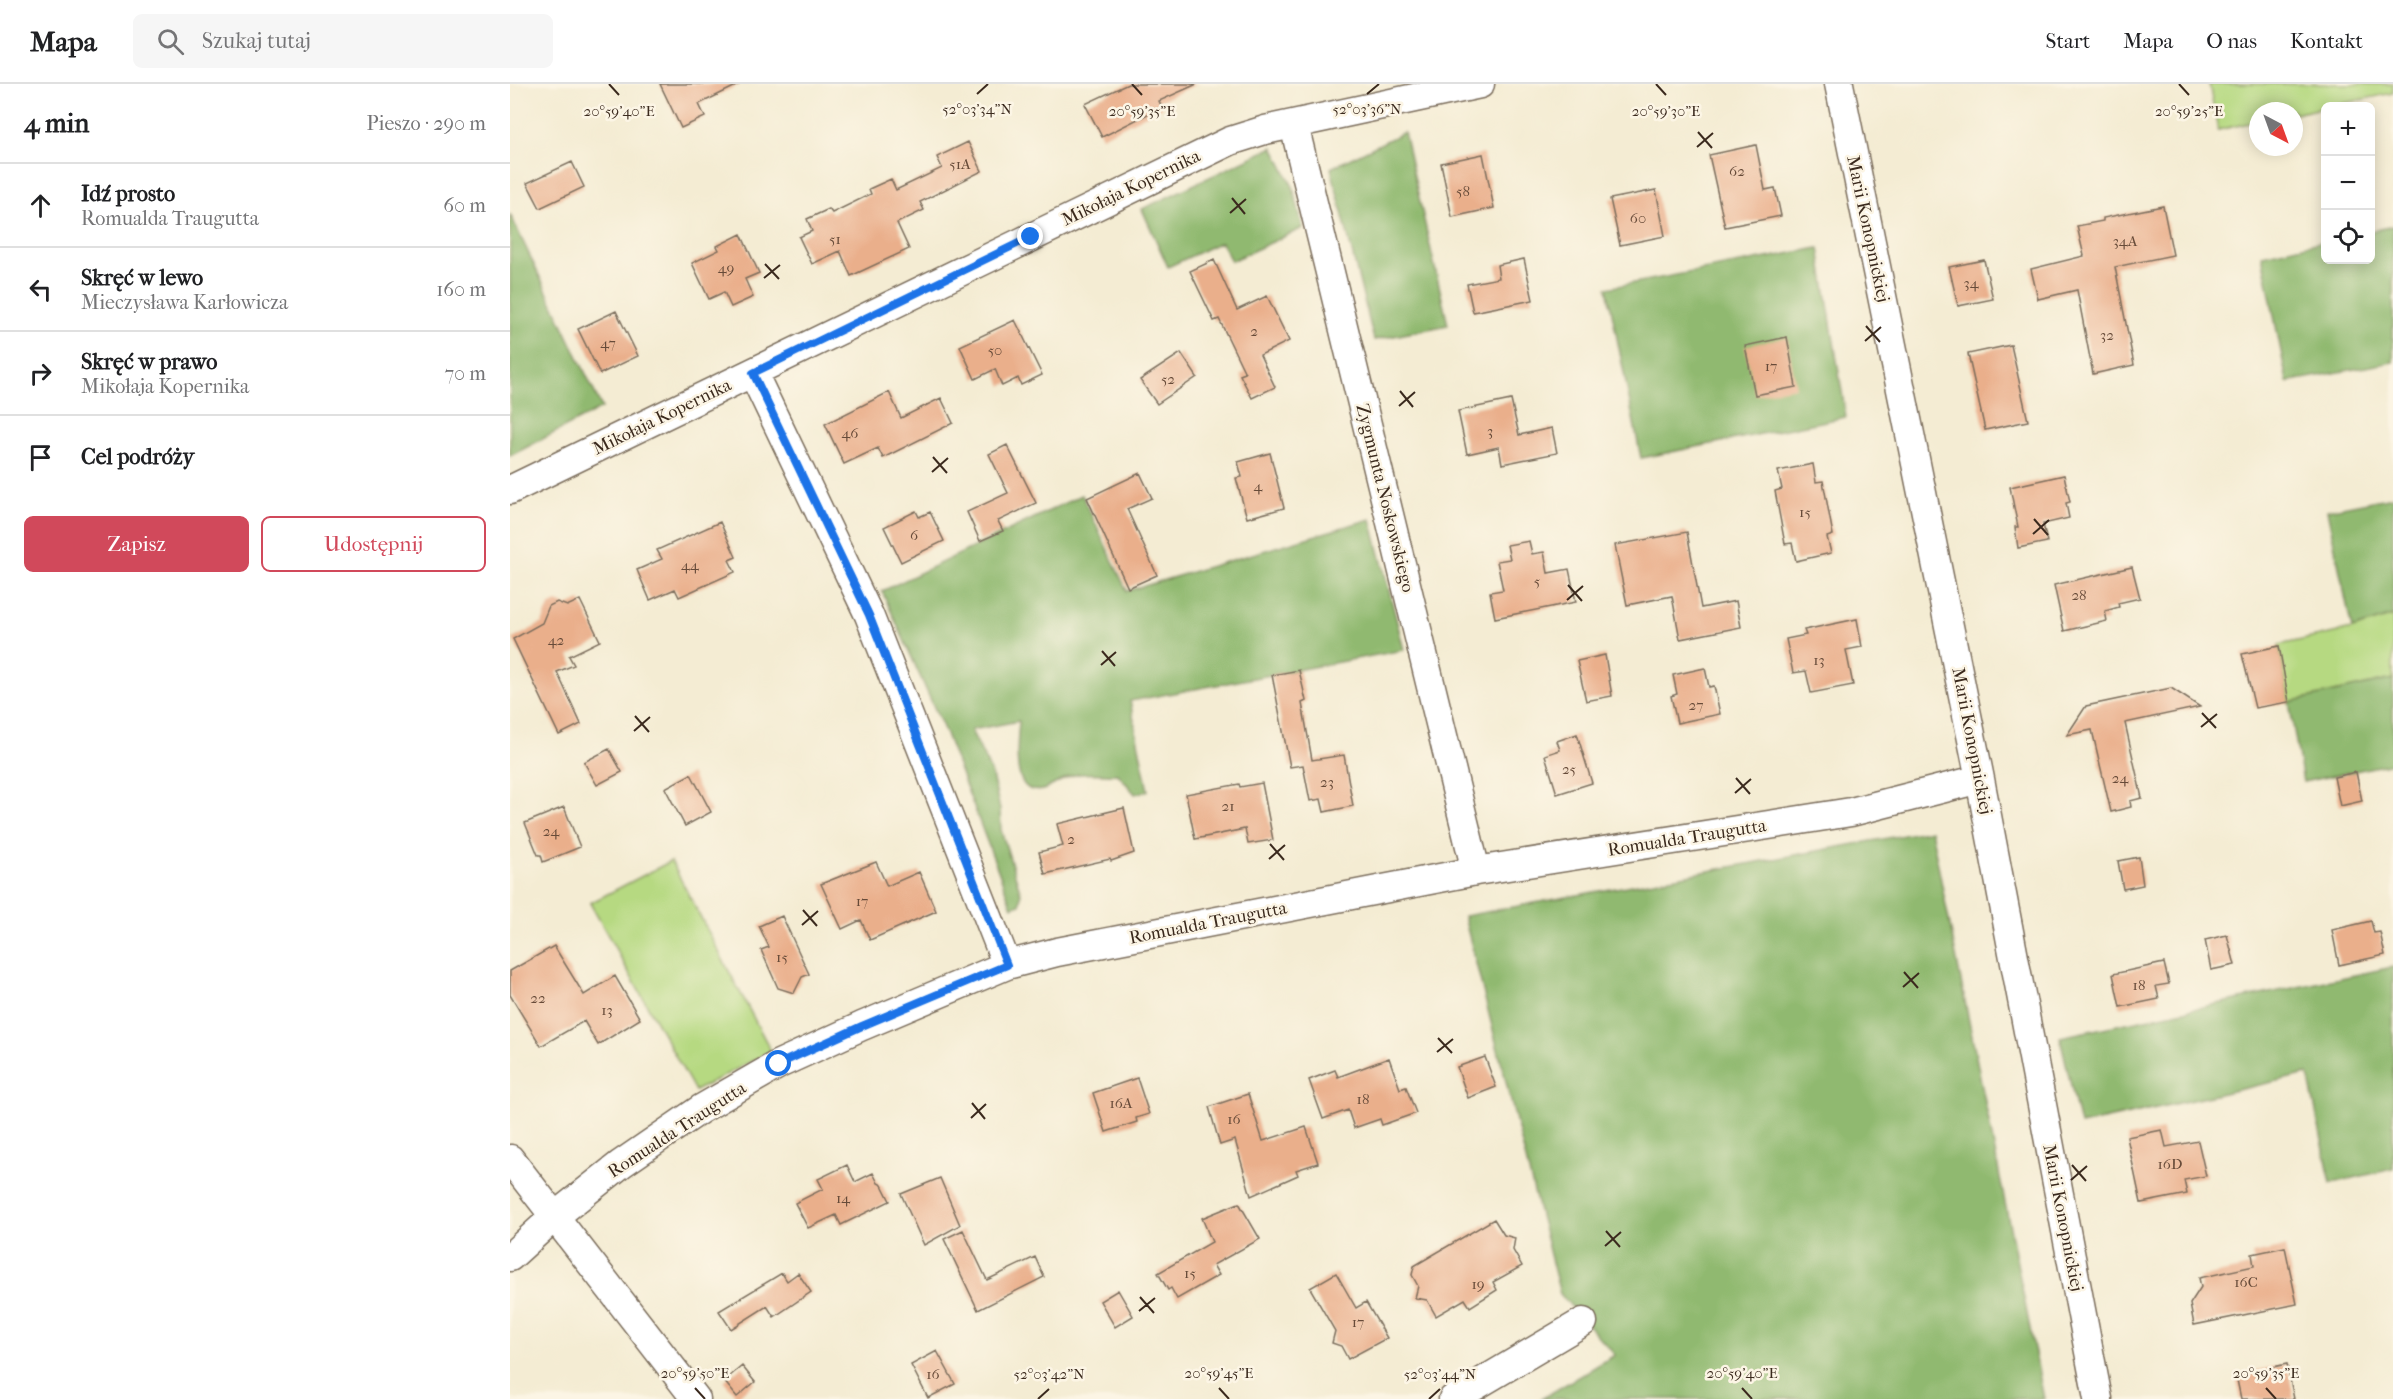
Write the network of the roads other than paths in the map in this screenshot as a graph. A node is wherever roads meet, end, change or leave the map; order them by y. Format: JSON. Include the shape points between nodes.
{"nodes":[{"id":1,"x":1480,"y":84,"type":"edge"},
{"id":2,"x":1839,"y":84,"type":"edge"},
{"id":3,"x":1294,"y":125,"type":"junction"},
{"id":4,"x":753,"y":373,"type":"junction"},
{"id":5,"x":510,"y":490,"type":"edge"},
{"id":6,"x":1980,"y":779,"type":"junction"},
{"id":7,"x":1476,"y":871,"type":"junction"},
{"id":8,"x":1007,"y":965,"type":"junction"},
{"id":9,"x":510,"y":1159,"type":"edge"},
{"id":10,"x":554,"y":1217,"type":"junction"},
{"id":11,"x":510,"y":1257,"type":"edge"},
{"id":12,"x":1583,"y":1322,"type":"dead end"},
{"id":13,"x":696,"y":1399,"type":"edge"},
{"id":14,"x":1453,"y":1399,"type":"edge"},
{"id":15,"x":2098,"y":1399,"type":"edge"}],
"edges":[{"from":1,"to":3,"type":"street","name":"Mikołaja Kopernika"},
{"from":2,"to":6,"type":"street","name":"Marii Konopnickiej"},
{"from":3,"to":4,"type":"street","name":"Mikołaja Kopernika","via":[[1230,141]]},
{"from":3,"to":7,"type":"street","name":"Zygmunta Noskowskiego"},
{"from":4,"to":5,"type":"street","name":"Mikołaja Kopernika"},
{"from":4,"to":8,"type":"street","via":[[869,615]]},
{"from":6,"to":7,"type":"street","name":"Romualda Traugutta","via":[[1851,812]]},
{"from":6,"to":15,"type":"street","name":"Marii Konopnickiej"},
{"from":7,"to":8,"type":"street","name":"Romualda Traugutta"},
{"from":8,"to":10,"type":"street","name":"Romualda Traugutta","via":[[779,1064],[701,1109],[621,1164]]},
{"from":9,"to":10,"type":"street"},
{"from":10,"to":11,"type":"street","name":"Romualda Traugutta"},
{"from":10,"to":13,"type":"street"},
{"from":12,"to":14,"type":"street"}]}
